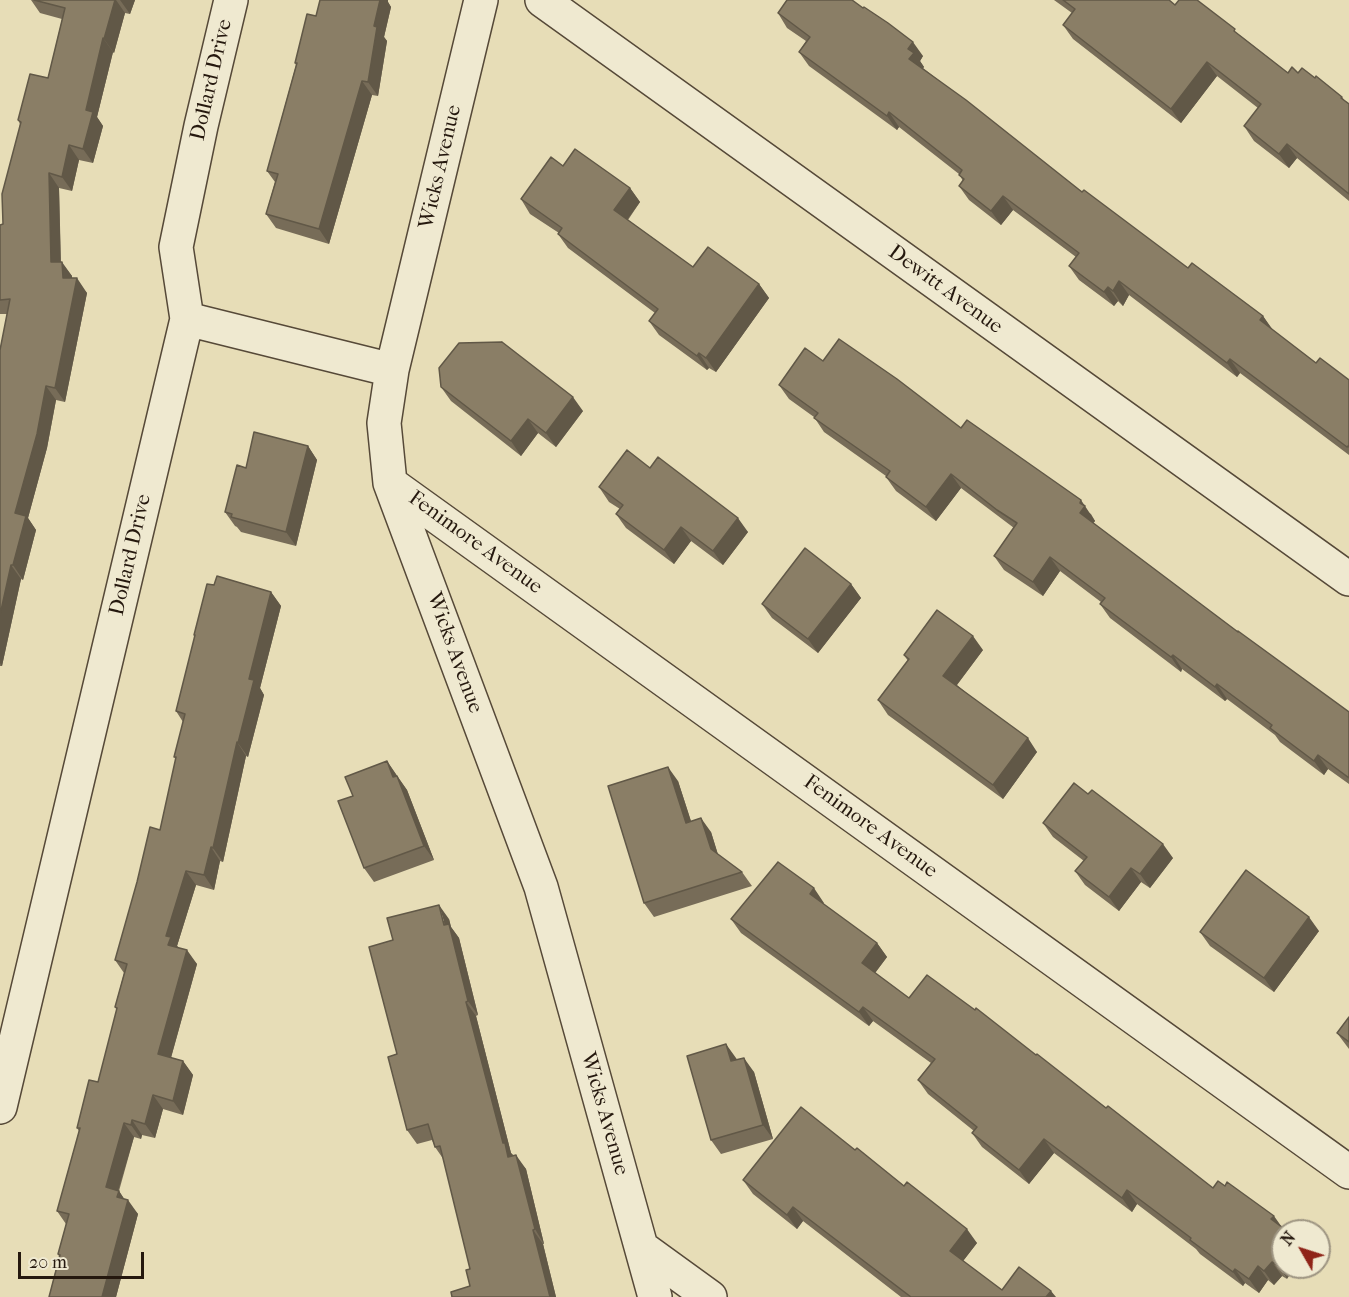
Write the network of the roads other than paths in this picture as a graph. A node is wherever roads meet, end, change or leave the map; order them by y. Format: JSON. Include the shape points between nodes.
{"nodes":[{"id":1,"x":231,"y":0,"type":"edge"},
{"id":2,"x":481,"y":0,"type":"edge"},
{"id":3,"x":542,"y":0,"type":"edge"},
{"id":4,"x":187,"y":319,"type":"junction"},
{"id":5,"x":392,"y":370,"type":"junction"},
{"id":6,"x":390,"y":483,"type":"junction"},
{"id":7,"x":1349,"y":579,"type":"edge"},
{"id":8,"x":0,"y":1107,"type":"edge"},
{"id":9,"x":1349,"y":1172,"type":"edge"},
{"id":10,"x":641,"y":1247,"type":"junction"},
{"id":11,"x":655,"y":1297,"type":"edge"},
{"id":12,"x":710,"y":1297,"type":"edge"}],
"edges":[{"from":1,"to":4,"type":"street","name":"Dollard Drive","via":[[176,247]]},
{"from":2,"to":5,"type":"street","name":"Wicks Avenue"},
{"from":3,"to":7,"type":"street","name":"Dewitt Avenue"},
{"from":4,"to":5,"type":"street"},
{"from":4,"to":8,"type":"street","name":"Dollard Drive"},
{"from":5,"to":6,"type":"street","name":"Wicks Avenue","via":[[384,423]]},
{"from":6,"to":9,"type":"street","name":"Fenimore Avenue"},
{"from":6,"to":10,"type":"street","name":"Wicks Avenue","via":[[541,887]]},
{"from":10,"to":11,"type":"street","name":"Wicks Avenue"},
{"from":10,"to":12,"type":"street"}]}
